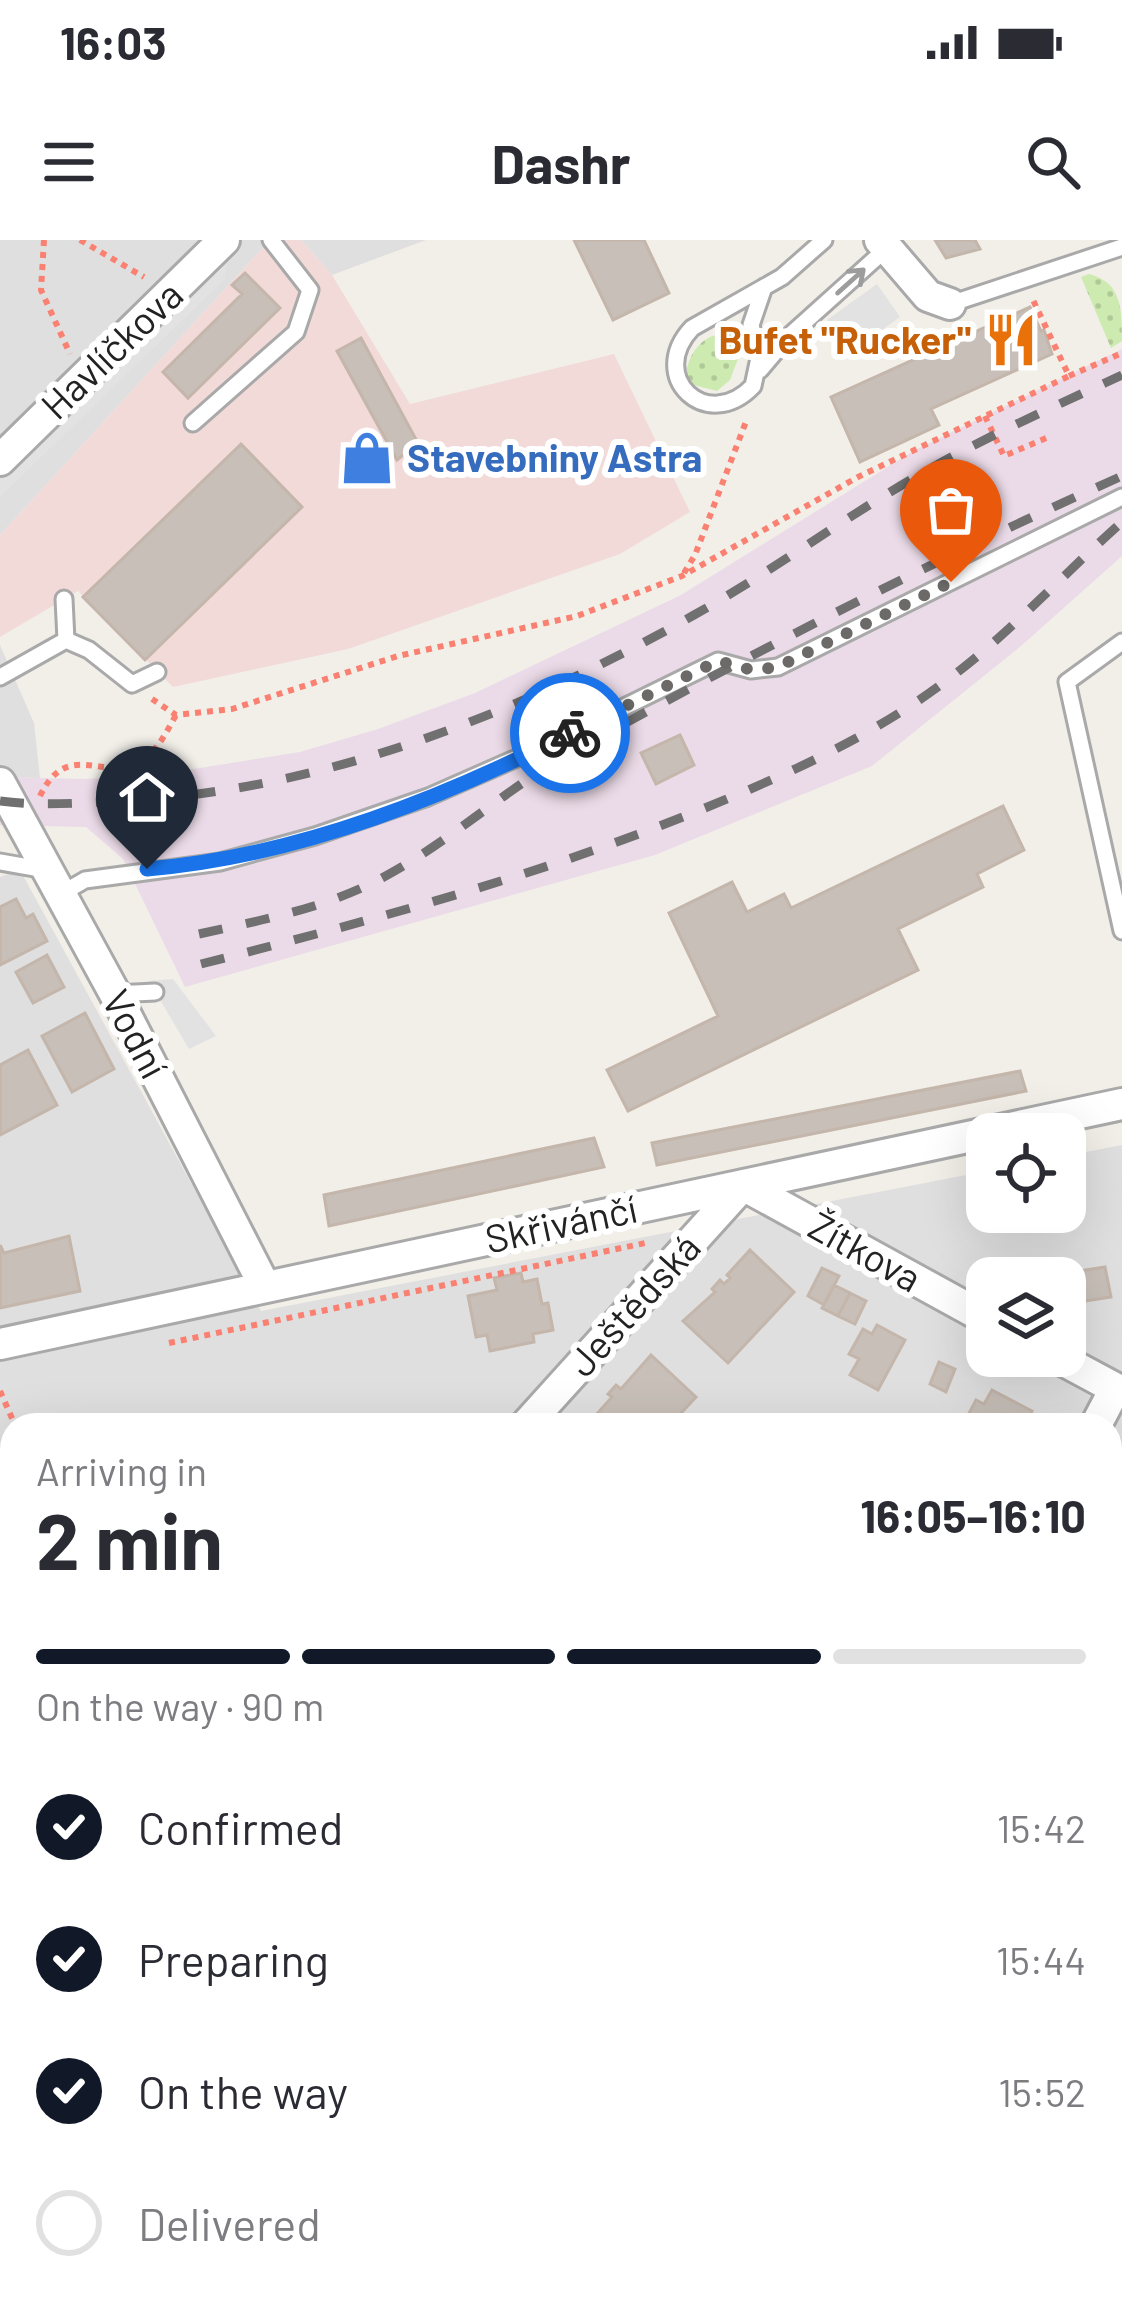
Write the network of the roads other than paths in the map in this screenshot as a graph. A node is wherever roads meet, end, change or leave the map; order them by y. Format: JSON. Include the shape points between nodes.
{"nodes":[{"id":1,"x":224,"y":240,"type":"edge"},
{"id":2,"x":271,"y":240,"type":"edge"},
{"id":3,"x":824,"y":240,"type":"edge"},
{"id":4,"x":883,"y":245,"type":"edge"},
{"id":5,"x":1122,"y":247,"type":"edge"},
{"id":6,"x":764,"y":287,"type":"junction"},
{"id":7,"x":950,"y":304,"type":"joint"},
{"id":8,"x":758,"y":372,"type":"junction"},
{"id":9,"x":193,"y":423,"type":"dead end"},
{"id":10,"x":0,"y":460,"type":"edge"},
{"id":11,"x":1122,"y":497,"type":"edge"},
{"id":12,"x":64,"y":599,"type":"dead end"},
{"id":13,"x":66,"y":640,"type":"junction"},
{"id":14,"x":1122,"y":641,"type":"edge"},
{"id":15,"x":158,"y":672,"type":"dead end"},
{"id":16,"x":0,"y":677,"type":"edge"},
{"id":17,"x":0,"y":783,"type":"edge"},
{"id":18,"x":0,"y":862,"type":"edge"},
{"id":19,"x":52,"y":882,"type":"junction"},
{"id":20,"x":1122,"y":931,"type":"edge"},
{"id":21,"x":155,"y":992,"type":"dead end"},
{"id":22,"x":115,"y":994,"type":"junction"},
{"id":23,"x":1122,"y":1104,"type":"edge"},
{"id":24,"x":743,"y":1185,"type":"junction"},
{"id":25,"x":265,"y":1287,"type":"junction"},
{"id":26,"x":966,"y":1307,"type":"edge"},
{"id":27,"x":0,"y":1343,"type":"edge"},
{"id":28,"x":1086,"y":1373,"type":"edge"},
{"id":29,"x":1118,"y":1390,"type":"edge"},
{"id":30,"x":537,"y":1413,"type":"edge"}],
"edges":[{"from":1,"to":10,"type":"street","name":"Havlíčkova"},
{"from":2,"to":9,"type":"lane","via":[[310,290],[296,332]]},
{"from":3,"to":6,"type":"lane"},
{"from":4,"to":7,"type":"street","via":[[928,296]]},
{"from":8,"to":4,"type":"lane","one_way":true},
{"from":5,"to":7,"type":"lane"},
{"from":6,"to":8,"type":"lane","via":[[751,325]]},
{"from":6,"to":8,"type":"lane","via":[[692,328],[674,363],[683,389],[718,406],[743,397]]},
{"from":11,"to":19,"type":"lane","via":[[778,667],[718,661],[428,797],[220,862]]},
{"from":12,"to":13,"type":"lane"},
{"from":13,"to":15,"type":"lane","via":[[132,684]]},
{"from":13,"to":16,"type":"lane"},
{"from":14,"to":20,"type":"lane","via":[[1067,682]]},
{"from":17,"to":19,"type":"street","name":"Vodní"},
{"from":18,"to":19,"type":"lane"},
{"from":19,"to":22,"type":"street","name":"Vodní"},
{"from":21,"to":22,"type":"lane"},
{"from":22,"to":25,"type":"street","name":"Vodní"},
{"from":23,"to":24,"type":"street","name":"Skřivánčí"},
{"from":24,"to":25,"type":"street","name":"Skřivánčí"},
{"from":24,"to":26,"type":"street","name":"Žítkova"},
{"from":24,"to":30,"type":"street","name":"Ještědská"},
{"from":25,"to":27,"type":"street","name":"Skřivánčí"},
{"from":28,"to":29,"type":"street"}]}
